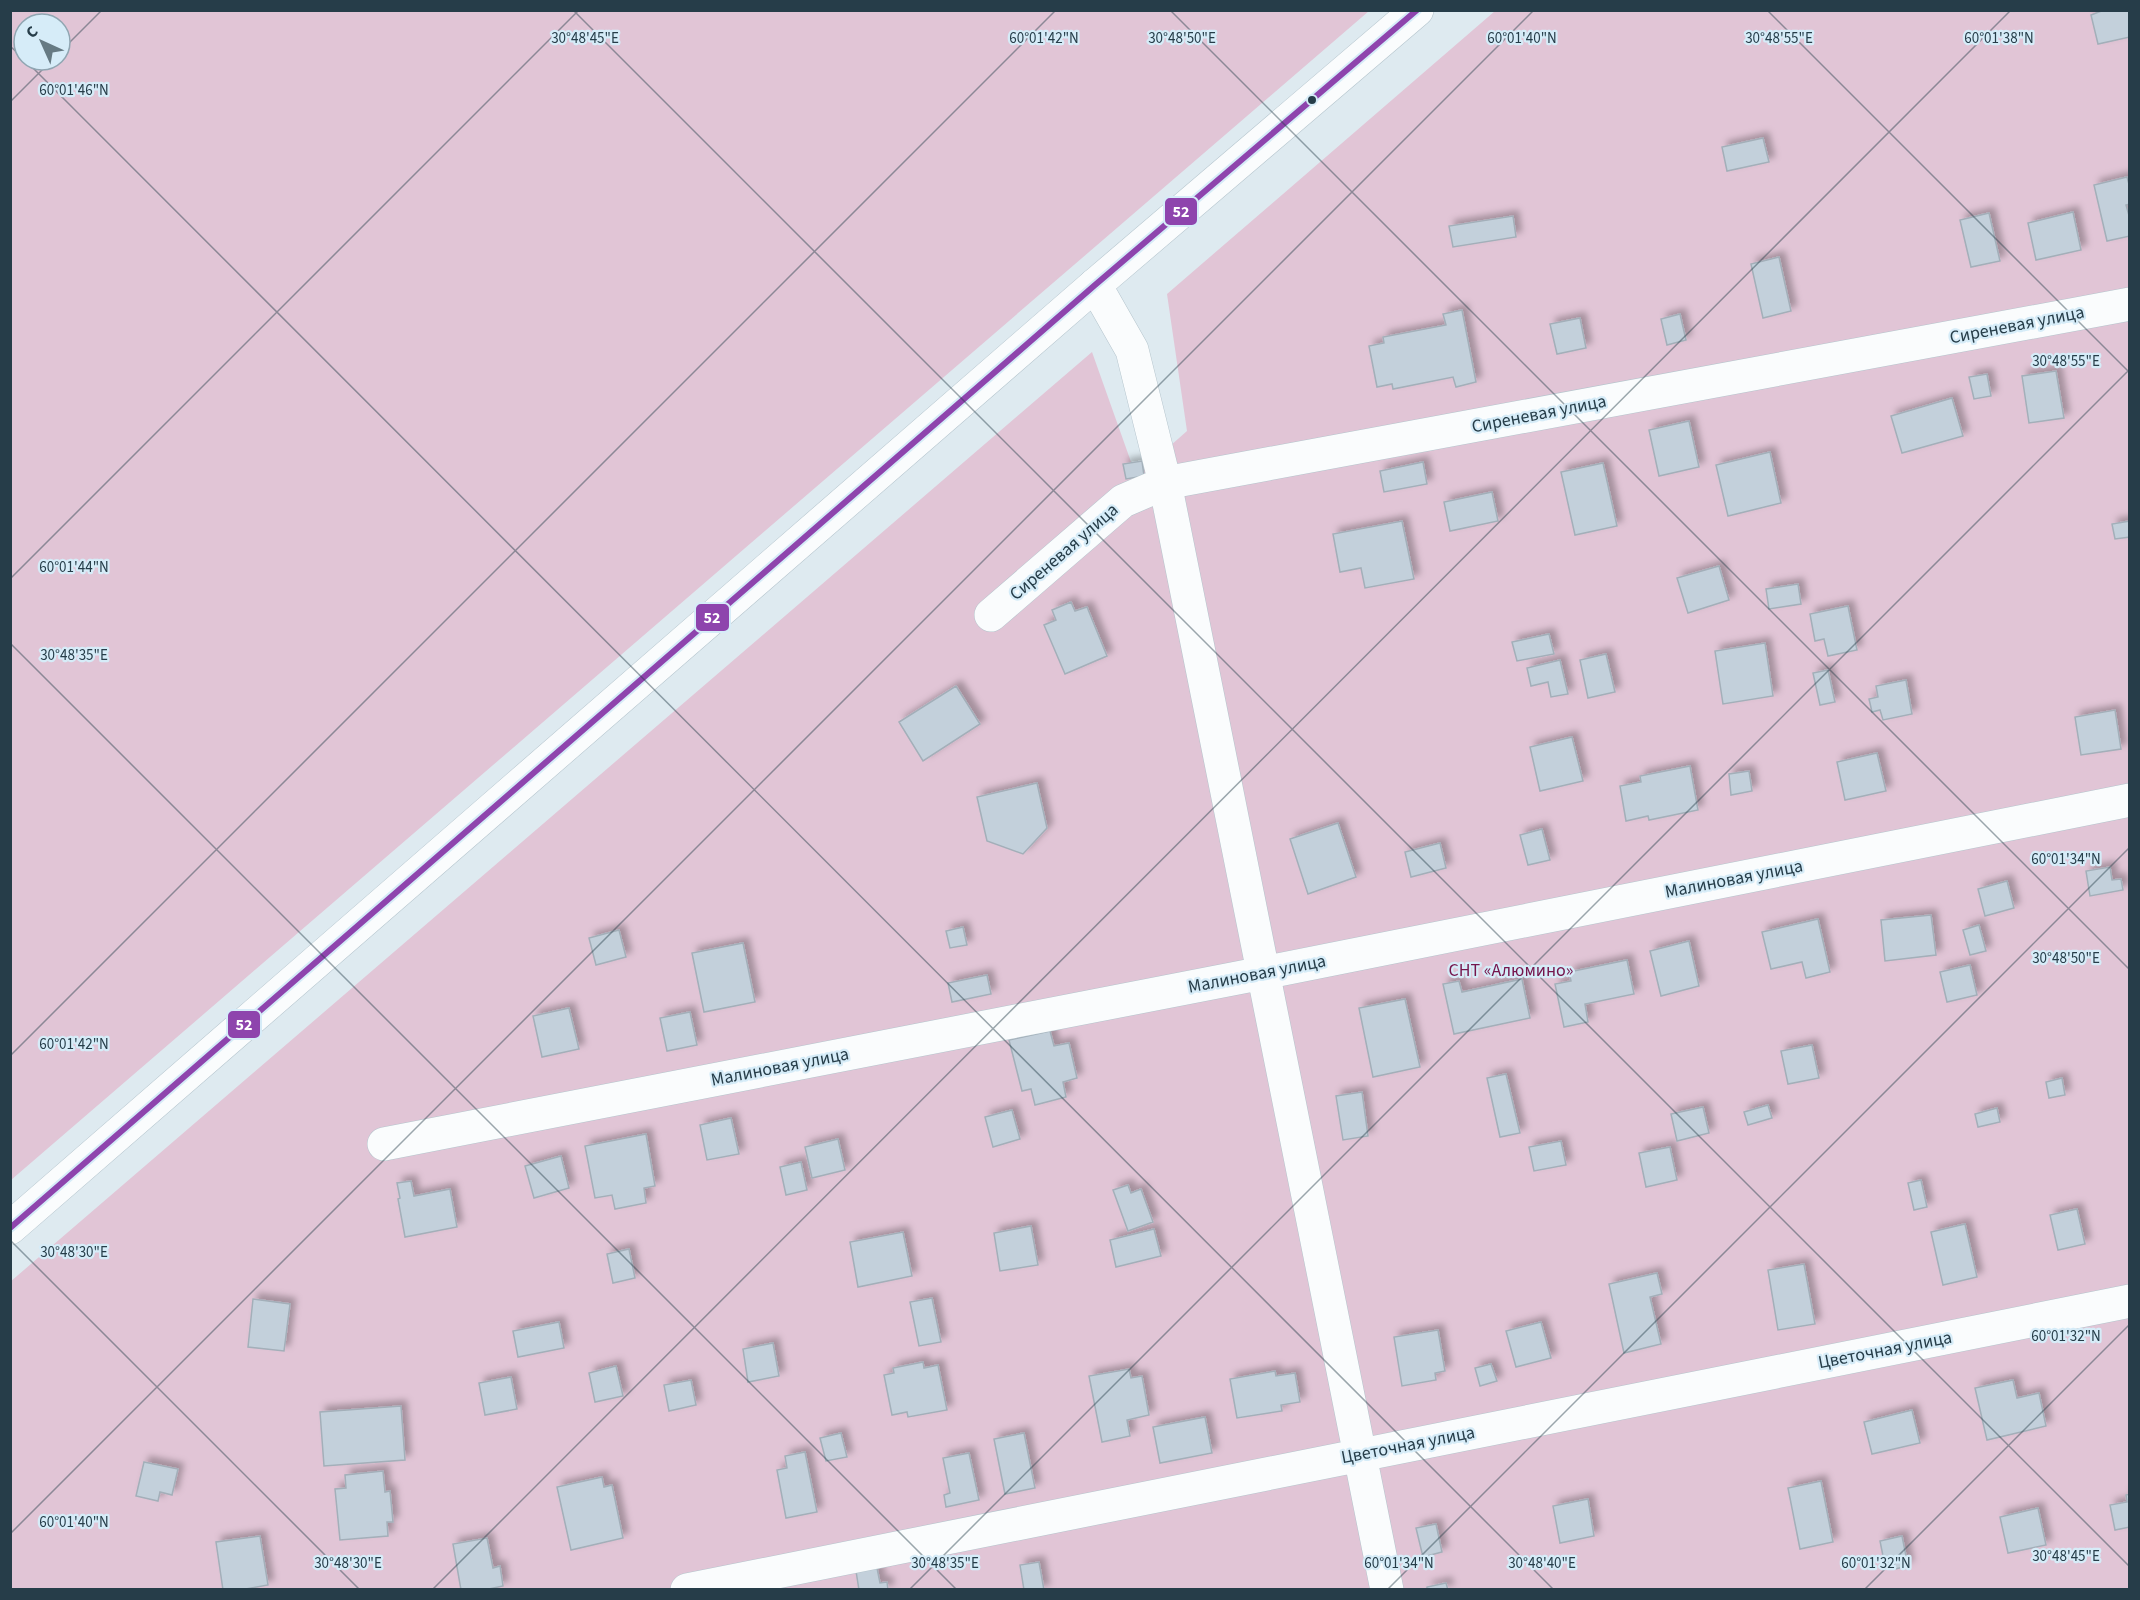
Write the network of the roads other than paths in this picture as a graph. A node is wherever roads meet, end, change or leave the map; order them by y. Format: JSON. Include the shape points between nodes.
{"nodes":[{"id":1,"x":1417,"y":10,"type":"edge"},
{"id":2,"x":1095,"y":285,"type":"junction"},
{"id":3,"x":2130,"y":304,"type":"edge"},
{"id":4,"x":1164,"y":483,"type":"junction"},
{"id":5,"x":991,"y":615,"type":"dead end"},
{"id":6,"x":2130,"y":800,"type":"edge"},
{"id":7,"x":1263,"y":973,"type":"junction"},
{"id":8,"x":384,"y":1144,"type":"dead end"},
{"id":9,"x":10,"y":1228,"type":"edge"},
{"id":10,"x":2130,"y":1301,"type":"edge"},
{"id":11,"x":1360,"y":1454,"type":"junction"},
{"id":12,"x":687,"y":1590,"type":"edge"},
{"id":13,"x":1387,"y":1590,"type":"edge"}],
"edges":[{"from":1,"to":2,"type":"street"},
{"from":2,"to":4,"type":"street","via":[[1132,350]]},
{"from":2,"to":9,"type":"street"},
{"from":3,"to":4,"type":"street","name":"Сиреневая улица"},
{"from":4,"to":5,"type":"street","name":"Сиреневая улица","via":[[1123,501]]},
{"from":4,"to":7,"type":"street"},
{"from":6,"to":7,"type":"street","name":"Малиновая улица"},
{"from":7,"to":8,"type":"street","name":"Малиновая улица"},
{"from":7,"to":11,"type":"street"},
{"from":10,"to":11,"type":"street","name":"Цветочная улица"},
{"from":11,"to":12,"type":"street","name":"Цветочная улица"},
{"from":11,"to":13,"type":"street"}]}
